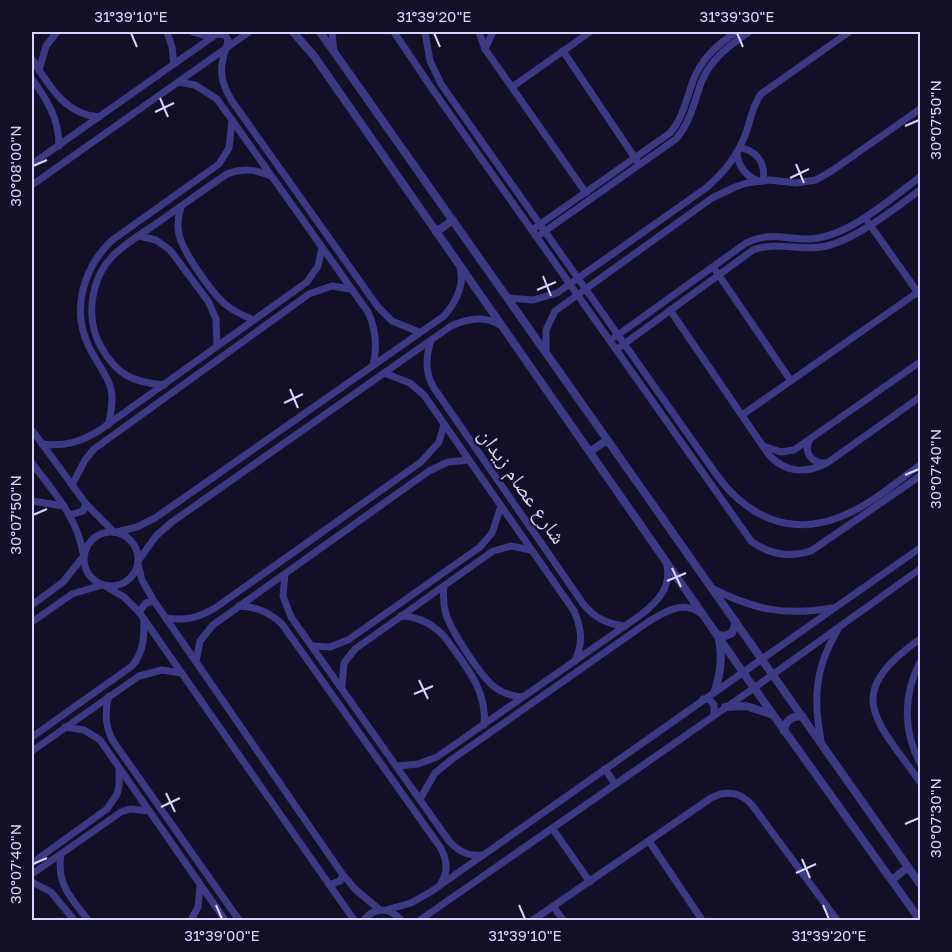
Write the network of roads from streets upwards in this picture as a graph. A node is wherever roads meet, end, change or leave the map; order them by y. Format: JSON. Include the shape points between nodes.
{"nodes":[{"id":1,"x":54,"y":32,"type":"edge"},
{"id":2,"x":167,"y":32,"type":"edge"},
{"id":3,"x":193,"y":32,"type":"edge"},
{"id":4,"x":249,"y":32,"type":"edge"},
{"id":5,"x":293,"y":32,"type":"edge"},
{"id":6,"x":320,"y":32,"type":"edge"},
{"id":7,"x":332,"y":32,"type":"edge"},
{"id":8,"x":394,"y":32,"type":"edge"},
{"id":9,"x":425,"y":32,"type":"edge"},
{"id":10,"x":479,"y":32,"type":"edge"},
{"id":11,"x":493,"y":32,"type":"edge"},
{"id":12,"x":590,"y":32,"type":"edge"},
{"id":13,"x":749,"y":32,"type":"edge"},
{"id":14,"x":849,"y":32,"type":"edge"},
{"id":15,"x":736,"y":33,"type":"edge"},
{"id":16,"x":216,"y":34,"type":"edge"},
{"id":17,"x":226,"y":48,"type":"junction"},
{"id":18,"x":331,"y":48,"type":"junction"},
{"id":19,"x":485,"y":49,"type":"junction"},
{"id":20,"x":563,"y":51,"type":"junction"},
{"id":21,"x":314,"y":56,"type":"junction"},
{"id":22,"x":32,"y":59,"type":"edge"},
{"id":23,"x":174,"y":64,"type":"junction"},
{"id":24,"x":39,"y":70,"type":"junction"},
{"id":25,"x":32,"y":79,"type":"edge"},
{"id":26,"x":178,"y":82,"type":"junction"},
{"id":27,"x":512,"y":87,"type":"junction"},
{"id":28,"x":226,"y":92,"type":"junction"},
{"id":29,"x":60,"y":99,"type":"junction"},
{"id":30,"x":217,"y":99,"type":"junction"},
{"id":31,"x":50,"y":106,"type":"junction"},
{"id":32,"x":921,"y":109,"type":"edge"},
{"id":33,"x":99,"y":117,"type":"junction"},
{"id":34,"x":232,"y":120,"type":"junction"},
{"id":35,"x":59,"y":146,"type":"junction"},
{"id":36,"x":738,"y":150,"type":"junction"},
{"id":37,"x":45,"y":155,"type":"junction"},
{"id":38,"x":638,"y":162,"type":"junction"},
{"id":39,"x":32,"y":164,"type":"edge"},
{"id":40,"x":55,"y":167,"type":"junction"},
{"id":41,"x":213,"y":171,"type":"junction"},
{"id":42,"x":271,"y":176,"type":"junction"},
{"id":43,"x":921,"y":177,"type":"edge"},
{"id":44,"x":219,"y":179,"type":"junction"},
{"id":45,"x":761,"y":181,"type":"junction"},
{"id":46,"x":32,"y":185,"type":"edge"},
{"id":47,"x":586,"y":193,"type":"junction"},
{"id":48,"x":919,"y":194,"type":"edge"},
{"id":49,"x":301,"y":199,"type":"junction"},
{"id":50,"x":292,"y":205,"type":"junction"},
{"id":51,"x":181,"y":207,"type":"junction"},
{"id":52,"x":865,"y":216,"type":"junction"},
{"id":53,"x":453,"y":220,"type":"junction"},
{"id":54,"x":870,"y":224,"type":"junction"},
{"id":55,"x":542,"y":228,"type":"junction"},
{"id":56,"x":436,"y":232,"type":"junction"},
{"id":57,"x":534,"y":233,"type":"junction"},
{"id":58,"x":139,"y":236,"type":"junction"},
{"id":59,"x":321,"y":248,"type":"junction"},
{"id":60,"x":187,"y":254,"type":"junction"},
{"id":61,"x":179,"y":260,"type":"junction"},
{"id":62,"x":459,"y":265,"type":"junction"},
{"id":63,"x":713,"y":266,"type":"junction"},
{"id":64,"x":719,"y":274,"type":"junction"},
{"id":65,"x":578,"y":279,"type":"junction"},
{"id":66,"x":307,"y":282,"type":"junction"},
{"id":67,"x":84,"y":284,"type":"junction"},
{"id":68,"x":570,"y":285,"type":"junction"},
{"id":69,"x":95,"y":286,"type":"junction"},
{"id":70,"x":350,"y":289,"type":"junction"},
{"id":71,"x":585,"y":289,"type":"junction"},
{"id":72,"x":314,"y":291,"type":"junction"},
{"id":73,"x":577,"y":294,"type":"junction"},
{"id":74,"x":919,"y":294,"type":"edge"},
{"id":75,"x":216,"y":295,"type":"junction"},
{"id":76,"x":507,"y":298,"type":"junction"},
{"id":77,"x":208,"y":301,"type":"junction"},
{"id":78,"x":670,"y":310,"type":"junction"},
{"id":79,"x":444,"y":316,"type":"junction"},
{"id":80,"x":254,"y":320,"type":"junction"},
{"id":81,"x":451,"y":326,"type":"junction"},
{"id":82,"x":503,"y":327,"type":"junction"},
{"id":83,"x":419,"y":333,"type":"junction"},
{"id":84,"x":618,"y":335,"type":"junction"},
{"id":85,"x":431,"y":340,"type":"junction"},
{"id":86,"x":609,"y":341,"type":"junction"},
{"id":87,"x":624,"y":344,"type":"junction"},
{"id":88,"x":217,"y":346,"type":"junction"},
{"id":89,"x":616,"y":350,"type":"junction"},
{"id":90,"x":546,"y":353,"type":"junction"},
{"id":91,"x":112,"y":363,"type":"junction"},
{"id":92,"x":920,"y":363,"type":"edge"},
{"id":93,"x":373,"y":365,"type":"junction"},
{"id":94,"x":103,"y":369,"type":"junction"},
{"id":95,"x":384,"y":373,"type":"junction"},
{"id":96,"x":791,"y":381,"type":"junction"},
{"id":97,"x":164,"y":385,"type":"junction"},
{"id":98,"x":434,"y":388,"type":"junction"},
{"id":99,"x":424,"y":395,"type":"junction"},
{"id":100,"x":921,"y":397,"type":"edge"},
{"id":101,"x":742,"y":415,"type":"junction"},
{"id":102,"x":108,"y":425,"type":"junction"},
{"id":103,"x":444,"y":425,"type":"junction"},
{"id":104,"x":32,"y":430,"type":"edge"},
{"id":105,"x":100,"y":430,"type":"junction"},
{"id":106,"x":107,"y":439,"type":"junction"},
{"id":107,"x":810,"y":439,"type":"junction"},
{"id":108,"x":607,"y":440,"type":"junction"},
{"id":109,"x":42,"y":444,"type":"junction"},
{"id":110,"x":763,"y":446,"type":"junction"},
{"id":111,"x":251,"y":451,"type":"junction"},
{"id":112,"x":591,"y":451,"type":"junction"},
{"id":113,"x":469,"y":460,"type":"junction"},
{"id":114,"x":259,"y":461,"type":"junction"},
{"id":115,"x":32,"y":463,"type":"edge"},
{"id":116,"x":826,"y":464,"type":"junction"},
{"id":117,"x":417,"y":465,"type":"junction"},
{"id":118,"x":921,"y":465,"type":"edge"},
{"id":119,"x":423,"y":475,"type":"junction"},
{"id":120,"x":921,"y":476,"type":"edge"},
{"id":121,"x":496,"y":477,"type":"junction"},
{"id":122,"x":721,"y":481,"type":"junction"},
{"id":123,"x":485,"y":484,"type":"junction"},
{"id":124,"x":72,"y":485,"type":"junction"},
{"id":125,"x":712,"y":488,"type":"junction"},
{"id":126,"x":32,"y":501,"type":"edge"},
{"id":127,"x":86,"y":504,"type":"junction"},
{"id":128,"x":501,"y":506,"type":"junction"},
{"id":129,"x":64,"y":507,"type":"junction"},
{"id":130,"x":70,"y":515,"type":"junction"},
{"id":131,"x":155,"y":518,"type":"junction"},
{"id":132,"x":163,"y":528,"type":"junction"},
{"id":133,"x":116,"y":532,"type":"junction"},
{"id":134,"x":480,"y":547,"type":"junction"},
{"id":135,"x":921,"y":548,"type":"edge"},
{"id":136,"x":531,"y":550,"type":"junction"},
{"id":137,"x":487,"y":555,"type":"junction"},
{"id":138,"x":83,"y":556,"type":"junction"},
{"id":139,"x":138,"y":562,"type":"junction"},
{"id":140,"x":667,"y":563,"type":"junction"},
{"id":141,"x":921,"y":569,"type":"edge"},
{"id":142,"x":285,"y":574,"type":"junction"},
{"id":143,"x":104,"y":585,"type":"junction"},
{"id":144,"x":444,"y":586,"type":"junction"},
{"id":145,"x":712,"y":589,"type":"junction"},
{"id":146,"x":49,"y":593,"type":"junction"},
{"id":147,"x":154,"y":601,"type":"junction"},
{"id":148,"x":57,"y":604,"type":"junction"},
{"id":149,"x":32,"y":605,"type":"edge"},
{"id":150,"x":584,"y":605,"type":"junction"},
{"id":151,"x":239,"y":606,"type":"junction"},
{"id":152,"x":215,"y":608,"type":"junction"},
{"id":153,"x":835,"y":608,"type":"junction"},
{"id":154,"x":574,"y":611,"type":"junction"},
{"id":155,"x":642,"y":614,"type":"junction"},
{"id":156,"x":703,"y":615,"type":"junction"},
{"id":157,"x":141,"y":616,"type":"junction"},
{"id":158,"x":401,"y":616,"type":"junction"},
{"id":159,"x":291,"y":617,"type":"junction"},
{"id":160,"x":166,"y":618,"type":"junction"},
{"id":161,"x":221,"y":619,"type":"junction"},
{"id":162,"x":32,"y":622,"type":"edge"},
{"id":163,"x":648,"y":622,"type":"junction"},
{"id":164,"x":736,"y":622,"type":"junction"},
{"id":165,"x":282,"y":624,"type":"junction"},
{"id":166,"x":625,"y":626,"type":"junction"},
{"id":167,"x":838,"y":628,"type":"junction"},
{"id":168,"x":453,"y":630,"type":"junction"},
{"id":169,"x":718,"y":635,"type":"junction"},
{"id":170,"x":444,"y":636,"type":"junction"},
{"id":171,"x":921,"y":639,"type":"edge"},
{"id":172,"x":348,"y":640,"type":"junction"},
{"id":173,"x":312,"y":646,"type":"junction"},
{"id":174,"x":355,"y":649,"type":"junction"},
{"id":175,"x":761,"y":658,"type":"junction"},
{"id":176,"x":196,"y":661,"type":"junction"},
{"id":177,"x":575,"y":661,"type":"junction"},
{"id":178,"x":921,"y":663,"type":"edge"},
{"id":179,"x":126,"y":671,"type":"junction"},
{"id":180,"x":181,"y":672,"type":"junction"},
{"id":181,"x":743,"y":672,"type":"junction"},
{"id":182,"x":773,"y":674,"type":"junction"},
{"id":183,"x":486,"y":678,"type":"junction"},
{"id":184,"x":132,"y":680,"type":"junction"},
{"id":185,"x":476,"y":683,"type":"junction"},
{"id":186,"x":342,"y":688,"type":"junction"},
{"id":187,"x":754,"y":688,"type":"junction"},
{"id":188,"x":715,"y":691,"type":"junction"},
{"id":189,"x":109,"y":696,"type":"junction"},
{"id":190,"x":522,"y":697,"type":"junction"},
{"id":191,"x":703,"y":699,"type":"junction"},
{"id":192,"x":725,"y":707,"type":"junction"},
{"id":193,"x":772,"y":714,"type":"junction"},
{"id":194,"x":714,"y":715,"type":"junction"},
{"id":195,"x":803,"y":717,"type":"junction"},
{"id":196,"x":484,"y":725,"type":"junction"},
{"id":197,"x":65,"y":728,"type":"junction"},
{"id":198,"x":784,"y":731,"type":"junction"},
{"id":199,"x":32,"y":737,"type":"edge"},
{"id":200,"x":113,"y":741,"type":"junction"},
{"id":201,"x":821,"y":743,"type":"junction"},
{"id":202,"x":105,"y":747,"type":"junction"},
{"id":203,"x":32,"y":751,"type":"edge"},
{"id":204,"x":445,"y":752,"type":"junction"},
{"id":205,"x":452,"y":760,"type":"junction"},
{"id":206,"x":921,"y":763,"type":"edge"},
{"id":207,"x":397,"y":766,"type":"junction"},
{"id":208,"x":119,"y":768,"type":"junction"},
{"id":209,"x":605,"y":769,"type":"junction"},
{"id":210,"x":921,"y":782,"type":"edge"},
{"id":211,"x":615,"y":784,"type":"junction"},
{"id":212,"x":420,"y":799,"type":"junction"},
{"id":213,"x":107,"y":809,"type":"junction"},
{"id":214,"x":149,"y":811,"type":"junction"},
{"id":215,"x":113,"y":817,"type":"junction"},
{"id":216,"x":552,"y":828,"type":"junction"},
{"id":217,"x":445,"y":835,"type":"junction"},
{"id":218,"x":435,"y":841,"type":"junction"},
{"id":219,"x":649,"y":841,"type":"junction"},
{"id":220,"x":192,"y":853,"type":"junction"},
{"id":221,"x":61,"y":854,"type":"junction"},
{"id":222,"x":484,"y":854,"type":"junction"},
{"id":223,"x":183,"y":860,"type":"junction"},
{"id":224,"x":32,"y":863,"type":"edge"},
{"id":225,"x":908,"y":867,"type":"junction"},
{"id":226,"x":32,"y":874,"type":"edge"},
{"id":227,"x":343,"y":875,"type":"junction"},
{"id":228,"x":892,"y":880,"type":"junction"},
{"id":229,"x":32,"y":882,"type":"edge"},
{"id":230,"x":590,"y":882,"type":"junction"},
{"id":231,"x":199,"y":884,"type":"junction"},
{"id":232,"x":329,"y":885,"type":"junction"},
{"id":233,"x":921,"y":885,"type":"edge"},
{"id":234,"x":440,"y":886,"type":"junction"},
{"id":235,"x":432,"y":891,"type":"junction"},
{"id":236,"x":67,"y":893,"type":"junction"},
{"id":237,"x":59,"y":899,"type":"junction"},
{"id":238,"x":443,"y":903,"type":"junction"},
{"id":239,"x":553,"y":906,"type":"junction"},
{"id":240,"x":383,"y":910,"type":"junction"},
{"id":241,"x":74,"y":921,"type":"edge"},
{"id":242,"x":87,"y":921,"type":"edge"},
{"id":243,"x":191,"y":921,"type":"edge"},
{"id":244,"x":225,"y":921,"type":"edge"},
{"id":245,"x":239,"y":921,"type":"edge"},
{"id":246,"x":354,"y":921,"type":"edge"},
{"id":247,"x":364,"y":921,"type":"edge"},
{"id":248,"x":401,"y":921,"type":"edge"},
{"id":249,"x":420,"y":921,"type":"edge"},
{"id":250,"x":533,"y":921,"type":"edge"},
{"id":251,"x":563,"y":921,"type":"edge"},
{"id":252,"x":702,"y":921,"type":"edge"},
{"id":253,"x":837,"y":921,"type":"edge"},
{"id":254,"x":920,"y":921,"type":"edge"}],
"edges":[{"from":1,"to":24,"type":"street"},
{"from":2,"to":23,"type":"street"},
{"from":3,"to":16,"type":"street"},
{"from":4,"to":17,"type":"street"},
{"from":5,"to":21,"type":"street"},
{"from":6,"to":18,"type":"street"},
{"from":7,"to":18,"type":"street"},
{"from":8,"to":57,"type":"street"},
{"from":9,"to":55,"type":"street","via":[[429,61],[437,78]]},
{"from":10,"to":19,"type":"street"},
{"from":11,"to":19,"type":"street"},
{"from":12,"to":20,"type":"street"},
{"from":13,"to":15,"type":"street"},
{"from":14,"to":36,"type":"street","via":[[761,94]]},
{"from":15,"to":38,"type":"street","via":[[713,49],[699,69],[676,126]]},
{"from":16,"to":17,"type":"street","via":[[227,37]]},
{"from":16,"to":23,"type":"street"},
{"from":17,"to":26,"type":"street"},
{"from":17,"to":28,"type":"street","via":[[221,66]]},
{"from":18,"to":21,"type":"street","via":[[317,48]]},
{"from":18,"to":53,"type":"street"},
{"from":19,"to":27,"type":"street"},
{"from":20,"to":27,"type":"street"},
{"from":20,"to":38,"type":"street"},
{"from":21,"to":56,"type":"street"},
{"from":22,"to":24,"type":"street"},
{"from":23,"to":33,"type":"street"},
{"from":24,"to":29,"type":"street"},
{"from":25,"to":31,"type":"street"},
{"from":26,"to":30,"type":"street","via":[[203,88]]},
{"from":26,"to":40,"type":"street"},
{"from":27,"to":47,"type":"street"},
{"from":28,"to":30,"type":"street"},
{"from":28,"to":49,"type":"street"},
{"from":29,"to":31,"type":"street"},
{"from":29,"to":33,"type":"street","via":[[73,110]]},
{"from":30,"to":34,"type":"street"},
{"from":31,"to":35,"type":"street"},
{"from":32,"to":45,"type":"street","via":[[825,176],[806,182]]},
{"from":33,"to":35,"type":"street"},
{"from":34,"to":41,"type":"street","via":[[229,148]]},
{"from":34,"to":42,"type":"street"},
{"from":35,"to":37,"type":"street"},
{"from":36,"to":45,"type":"street","via":[[743,170]]},
{"from":36,"to":45,"type":"street","via":[[751,151],[759,158],[764,169]]},
{"from":36,"to":65,"type":"street","via":[[726,169],[706,188]]},
{"from":37,"to":39,"type":"street"},
{"from":37,"to":40,"type":"street"},
{"from":38,"to":47,"type":"street"},
{"from":38,"to":55,"type":"street"},
{"from":40,"to":46,"type":"street"},
{"from":41,"to":44,"type":"street"},
{"from":41,"to":67,"type":"street","via":[[111,241],[94,260]]},
{"from":42,"to":44,"type":"street","via":[[244,169]]},
{"from":42,"to":50,"type":"street"},
{"from":43,"to":52,"type":"street"},
{"from":44,"to":51,"type":"street"},
{"from":45,"to":71,"type":"street","via":[[712,198]]},
{"from":47,"to":55,"type":"street"},
{"from":48,"to":54,"type":"street"},
{"from":49,"to":50,"type":"street"},
{"from":49,"to":83,"type":"street","via":[[378,307],[393,321]]},
{"from":50,"to":59,"type":"street"},
{"from":51,"to":58,"type":"street"},
{"from":51,"to":60,"type":"street","via":[[178,233]]},
{"from":52,"to":54,"type":"street"},
{"from":52,"to":63,"type":"street","via":[[818,238],[774,235],[755,239]]},
{"from":53,"to":56,"type":"street"},
{"from":53,"to":76,"type":"street"},
{"from":54,"to":64,"type":"street","via":[[846,239],[822,247],[761,246]]},
{"from":54,"to":74,"type":"street"},
{"from":55,"to":57,"type":"street"},
{"from":55,"to":65,"type":"street"},
{"from":56,"to":62,"type":"street"},
{"from":57,"to":68,"type":"street"},
{"from":58,"to":61,"type":"street","via":[[164,244]]},
{"from":58,"to":69,"type":"street","via":[[111,258]]},
{"from":59,"to":66,"type":"street","via":[[318,266]]},
{"from":59,"to":70,"type":"street"},
{"from":60,"to":61,"type":"street"},
{"from":60,"to":75,"type":"street"},
{"from":61,"to":77,"type":"street"},
{"from":62,"to":79,"type":"street","via":[[462,275],[458,297]]},
{"from":62,"to":82,"type":"street"},
{"from":63,"to":64,"type":"street"},
{"from":63,"to":84,"type":"street"},
{"from":64,"to":78,"type":"street"},
{"from":64,"to":96,"type":"street"},
{"from":65,"to":68,"type":"street"},
{"from":65,"to":71,"type":"street"},
{"from":66,"to":72,"type":"street","via":[[314,286]]},
{"from":66,"to":80,"type":"street"},
{"from":67,"to":69,"type":"street"},
{"from":67,"to":94,"type":"street","via":[[80,309],[84,335]]},
{"from":68,"to":73,"type":"street"},
{"from":68,"to":76,"type":"street","via":[[533,300]]},
{"from":69,"to":91,"type":"street","via":[[92,321],[99,343]]},
{"from":70,"to":72,"type":"street","via":[[332,286]]},
{"from":70,"to":93,"type":"street","via":[[373,322],[377,344]]},
{"from":71,"to":73,"type":"street"},
{"from":71,"to":84,"type":"street"},
{"from":72,"to":106,"type":"street"},
{"from":73,"to":86,"type":"street"},
{"from":73,"to":90,"type":"street","via":[[549,320]]},
{"from":74,"to":96,"type":"street"},
{"from":75,"to":77,"type":"street"},
{"from":75,"to":80,"type":"street","via":[[230,308]]},
{"from":76,"to":90,"type":"street"},
{"from":77,"to":88,"type":"street","via":[[218,328]]},
{"from":78,"to":87,"type":"street"},
{"from":78,"to":101,"type":"street"},
{"from":79,"to":81,"type":"street"},
{"from":79,"to":83,"type":"street"},
{"from":80,"to":88,"type":"street"},
{"from":81,"to":82,"type":"street","via":[[483,319]]},
{"from":81,"to":85,"type":"street"},
{"from":82,"to":112,"type":"street"},
{"from":83,"to":93,"type":"street"},
{"from":84,"to":86,"type":"street"},
{"from":84,"to":87,"type":"street"},
{"from":85,"to":95,"type":"street"},
{"from":85,"to":98,"type":"street","name":"شارع عصام زيدان","via":[[427,371]]},
{"from":86,"to":89,"type":"street"},
{"from":87,"to":89,"type":"street"},
{"from":87,"to":122,"type":"street"},
{"from":88,"to":97,"type":"street"},
{"from":89,"to":125,"type":"street"},
{"from":90,"to":108,"type":"street"},
{"from":91,"to":94,"type":"street"},
{"from":91,"to":97,"type":"street","via":[[133,380]]},
{"from":92,"to":107,"type":"street"},
{"from":93,"to":111,"type":"street"},
{"from":94,"to":102,"type":"street","via":[[111,390]]},
{"from":95,"to":99,"type":"street","name":"شارع عصام زيدان","via":[[410,383]]},
{"from":95,"to":114,"type":"street"},
{"from":96,"to":101,"type":"street"},
{"from":97,"to":102,"type":"street"},
{"from":98,"to":99,"type":"street"},
{"from":98,"to":121,"type":"street","name":"شارع عصام زيدان"},
{"from":99,"to":103,"type":"street","name":"شارع عصام زيدان"},
{"from":100,"to":116,"type":"street"},
{"from":101,"to":110,"type":"street"},
{"from":102,"to":105,"type":"street"},
{"from":103,"to":113,"type":"street","name":"شارع عصام زيدان"},
{"from":103,"to":117,"type":"street","via":[[434,450]]},
{"from":104,"to":109,"type":"street"},
{"from":105,"to":106,"type":"street"},
{"from":105,"to":109,"type":"street","via":[[67,445]]},
{"from":106,"to":124,"type":"street","via":[[85,460]]},
{"from":107,"to":110,"type":"street","via":[[788,452],[775,452]]},
{"from":107,"to":116,"type":"street","via":[[809,456]]},
{"from":108,"to":112,"type":"street"},
{"from":108,"to":145,"type":"street"},
{"from":109,"to":124,"type":"street"},
{"from":110,"to":116,"type":"street","via":[[776,462],[791,470],[809,470]]},
{"from":111,"to":114,"type":"street"},
{"from":111,"to":131,"type":"street"},
{"from":112,"to":140,"type":"street"},
{"from":113,"to":119,"type":"street","via":[[448,462]]},
{"from":113,"to":123,"type":"street","name":"شارع عصام زيدان"},
{"from":114,"to":132,"type":"street"},
{"from":115,"to":129,"type":"street"},
{"from":117,"to":119,"type":"street"},
{"from":117,"to":152,"type":"street"},
{"from":118,"to":122,"type":"street","via":[[853,511],[814,523],[787,523],[761,515],[739,502]]},
{"from":119,"to":142,"type":"street"},
{"from":120,"to":125,"type":"street","via":[[821,545],[790,555],[769,552],[751,541]]},
{"from":121,"to":123,"type":"street"},
{"from":121,"to":150,"type":"street","name":"شارع عصام زيدان"},
{"from":122,"to":125,"type":"street"},
{"from":123,"to":128,"type":"street","name":"شارع عصام زيدان"},
{"from":124,"to":127,"type":"street"},
{"from":126,"to":129,"type":"street"},
{"from":127,"to":130,"type":"street","via":[[79,514]]},
{"from":127,"to":133,"type":"street"},
{"from":128,"to":134,"type":"street","via":[[492,533]]},
{"from":128,"to":136,"type":"street","name":"شارع عصام زيدان"},
{"from":129,"to":130,"type":"street"},
{"from":130,"to":138,"type":"street"},
{"from":131,"to":132,"type":"street","via":[[157,526]]},
{"from":131,"to":133,"type":"street"},
{"from":132,"to":139,"type":"street"},
{"from":133,"to":138,"type":"street","via":[[92,539]]},
{"from":133,"to":139,"type":"street","via":[[133,543]]},
{"from":134,"to":137,"type":"street","via":[[485,548]]},
{"from":134,"to":172,"type":"street"},
{"from":135,"to":153,"type":"street"},
{"from":136,"to":137,"type":"street","via":[[501,547]]},
{"from":136,"to":154,"type":"street","name":"شارع عصام زيدان"},
{"from":137,"to":144,"type":"street"},
{"from":138,"to":143,"type":"street","via":[[88,574]]},
{"from":138,"to":146,"type":"street","via":[[71,574]]},
{"from":139,"to":143,"type":"street","via":[[126,581]]},
{"from":139,"to":147,"type":"street","via":[[142,580]]},
{"from":140,"to":155,"type":"street","via":[[667,585],[660,598]]},
{"from":140,"to":156,"type":"street"},
{"from":141,"to":167,"type":"street"},
{"from":142,"to":151,"type":"street"},
{"from":142,"to":159,"type":"street","via":[[283,596]]},
{"from":143,"to":148,"type":"street","via":[[81,590]]},
{"from":143,"to":157,"type":"street","via":[[124,597]]},
{"from":144,"to":158,"type":"street"},
{"from":144,"to":168,"type":"street","via":[[444,605]]},
{"from":145,"to":153,"type":"street","via":[[746,604],[779,612]]},
{"from":145,"to":164,"type":"street"},
{"from":146,"to":148,"type":"street","via":[[57,595]]},
{"from":146,"to":149,"type":"street"},
{"from":147,"to":157,"type":"street","via":[[146,603]]},
{"from":147,"to":160,"type":"street"},
{"from":148,"to":162,"type":"street"},
{"from":150,"to":154,"type":"street"},
{"from":150,"to":166,"type":"street","name":"شارع عصام زيدان","via":[[606,622]]},
{"from":151,"to":161,"type":"street"},
{"from":151,"to":165,"type":"street","via":[[267,612]]},
{"from":152,"to":160,"type":"street","via":[[186,620]]},
{"from":152,"to":161,"type":"street"},
{"from":153,"to":175,"type":"street"},
{"from":154,"to":177,"type":"street","name":"شارع عصام زيدان","via":[[581,630]]},
{"from":155,"to":163,"type":"street"},
{"from":155,"to":166,"type":"street"},
{"from":156,"to":163,"type":"street","via":[[695,609],[676,608]]},
{"from":156,"to":169,"type":"street"},
{"from":157,"to":179,"type":"street","via":[[144,638],[140,654]]},
{"from":157,"to":180,"type":"street"},
{"from":158,"to":170,"type":"street","via":[[429,623]]},
{"from":158,"to":174,"type":"street"},
{"from":159,"to":165,"type":"street","via":[[284,617]]},
{"from":159,"to":173,"type":"street"},
{"from":160,"to":176,"type":"street"},
{"from":161,"to":176,"type":"street","via":[[200,641]]},
{"from":163,"to":205,"type":"street"},
{"from":164,"to":169,"type":"street","via":[[732,633]]},
{"from":164,"to":175,"type":"street"},
{"from":165,"to":218,"type":"street"},
{"from":166,"to":177,"type":"street"},
{"from":167,"to":182,"type":"street"},
{"from":167,"to":201,"type":"street","via":[[821,663],[817,683]]},
{"from":168,"to":170,"type":"street","via":[[447,629]]},
{"from":168,"to":183,"type":"street"},
{"from":169,"to":181,"type":"street"},
{"from":169,"to":188,"type":"street","via":[[722,663]]},
{"from":170,"to":185,"type":"street"},
{"from":171,"to":210,"type":"street","via":[[883,671],[872,700],[878,720]]},
{"from":172,"to":173,"type":"street","via":[[330,647]]},
{"from":172,"to":174,"type":"street"},
{"from":173,"to":186,"type":"street"},
{"from":174,"to":186,"type":"street","via":[[344,663]]},
{"from":175,"to":181,"type":"street"},
{"from":175,"to":182,"type":"street"},
{"from":176,"to":227,"type":"street"},
{"from":177,"to":190,"type":"street"},
{"from":178,"to":206,"type":"street","via":[[910,686],[907,718],[913,748]]},
{"from":179,"to":184,"type":"street","via":[[134,672]]},
{"from":179,"to":199,"type":"street"},
{"from":180,"to":184,"type":"street","via":[[154,671]]},
{"from":180,"to":232,"type":"street"},
{"from":181,"to":187,"type":"street"},
{"from":181,"to":188,"type":"street"},
{"from":182,"to":187,"type":"street"},
{"from":182,"to":195,"type":"street"},
{"from":183,"to":185,"type":"street"},
{"from":183,"to":190,"type":"street","via":[[506,694]]},
{"from":184,"to":189,"type":"street"},
{"from":185,"to":196,"type":"street","via":[[483,699]]},
{"from":186,"to":207,"type":"street"},
{"from":187,"to":192,"type":"street"},
{"from":187,"to":193,"type":"street"},
{"from":188,"to":191,"type":"street"},
{"from":189,"to":197,"type":"street"},
{"from":189,"to":200,"type":"street","via":[[105,714]]},
{"from":190,"to":196,"type":"street"},
{"from":191,"to":194,"type":"street","via":[[714,705]]},
{"from":191,"to":209,"type":"street"},
{"from":192,"to":193,"type":"street","via":[[753,707]]},
{"from":192,"to":194,"type":"street"},
{"from":193,"to":198,"type":"street"},
{"from":194,"to":211,"type":"street"},
{"from":195,"to":198,"type":"street","via":[[790,719]]},
{"from":195,"to":201,"type":"street"},
{"from":196,"to":204,"type":"street"},
{"from":197,"to":202,"type":"street","via":[[84,730]]},
{"from":197,"to":203,"type":"street"},
{"from":198,"to":228,"type":"street"},
{"from":200,"to":202,"type":"street","via":[[106,742]]},
{"from":200,"to":220,"type":"street"},
{"from":201,"to":225,"type":"street"},
{"from":202,"to":208,"type":"street"},
{"from":204,"to":205,"type":"street","via":[[446,758]]},
{"from":204,"to":207,"type":"street","via":[[428,762]]},
{"from":205,"to":212,"type":"street","via":[[435,773]]},
{"from":207,"to":212,"type":"street"},
{"from":208,"to":213,"type":"street","via":[[117,794]]},
{"from":208,"to":214,"type":"street"},
{"from":209,"to":211,"type":"street"},
{"from":209,"to":222,"type":"street"},
{"from":211,"to":216,"type":"street"},
{"from":212,"to":217,"type":"street"},
{"from":213,"to":215,"type":"street"},
{"from":213,"to":224,"type":"street"},
{"from":214,"to":215,"type":"street","via":[[130,809]]},
{"from":214,"to":223,"type":"street"},
{"from":215,"to":221,"type":"street"},
{"from":216,"to":230,"type":"street"},
{"from":216,"to":238,"type":"street"},
{"from":217,"to":218,"type":"street"},
{"from":217,"to":222,"type":"street","via":[[461,852]]},
{"from":218,"to":234,"type":"street","via":[[446,862]]},
{"from":219,"to":230,"type":"street"},
{"from":219,"to":252,"type":"street"},
{"from":219,"to":253,"type":"street","via":[[716,795],[741,795]]},
{"from":220,"to":223,"type":"street"},
{"from":220,"to":245,"type":"street"},
{"from":221,"to":226,"type":"street"},
{"from":221,"to":236,"type":"street","via":[[60,874]]},
{"from":222,"to":234,"type":"street"},
{"from":223,"to":231,"type":"street"},
{"from":225,"to":228,"type":"street"},
{"from":225,"to":233,"type":"street"},
{"from":227,"to":232,"type":"street","via":[[336,884]]},
{"from":227,"to":240,"type":"street"},
{"from":228,"to":254,"type":"street"},
{"from":229,"to":237,"type":"street"},
{"from":230,"to":239,"type":"street"},
{"from":231,"to":243,"type":"street","via":[[198,907]]},
{"from":231,"to":244,"type":"street"},
{"from":232,"to":246,"type":"street"},
{"from":234,"to":235,"type":"street"},
{"from":235,"to":238,"type":"street","via":[[433,901]]},
{"from":235,"to":240,"type":"street","via":[[411,903]]},
{"from":236,"to":237,"type":"street","via":[[61,893]]},
{"from":236,"to":242,"type":"street"},
{"from":237,"to":241,"type":"street"},
{"from":238,"to":249,"type":"street"},
{"from":239,"to":250,"type":"street"},
{"from":239,"to":251,"type":"street"},
{"from":240,"to":247,"type":"street","via":[[368,915]]},
{"from":240,"to":248,"type":"street","via":[[393,912]]}]}
